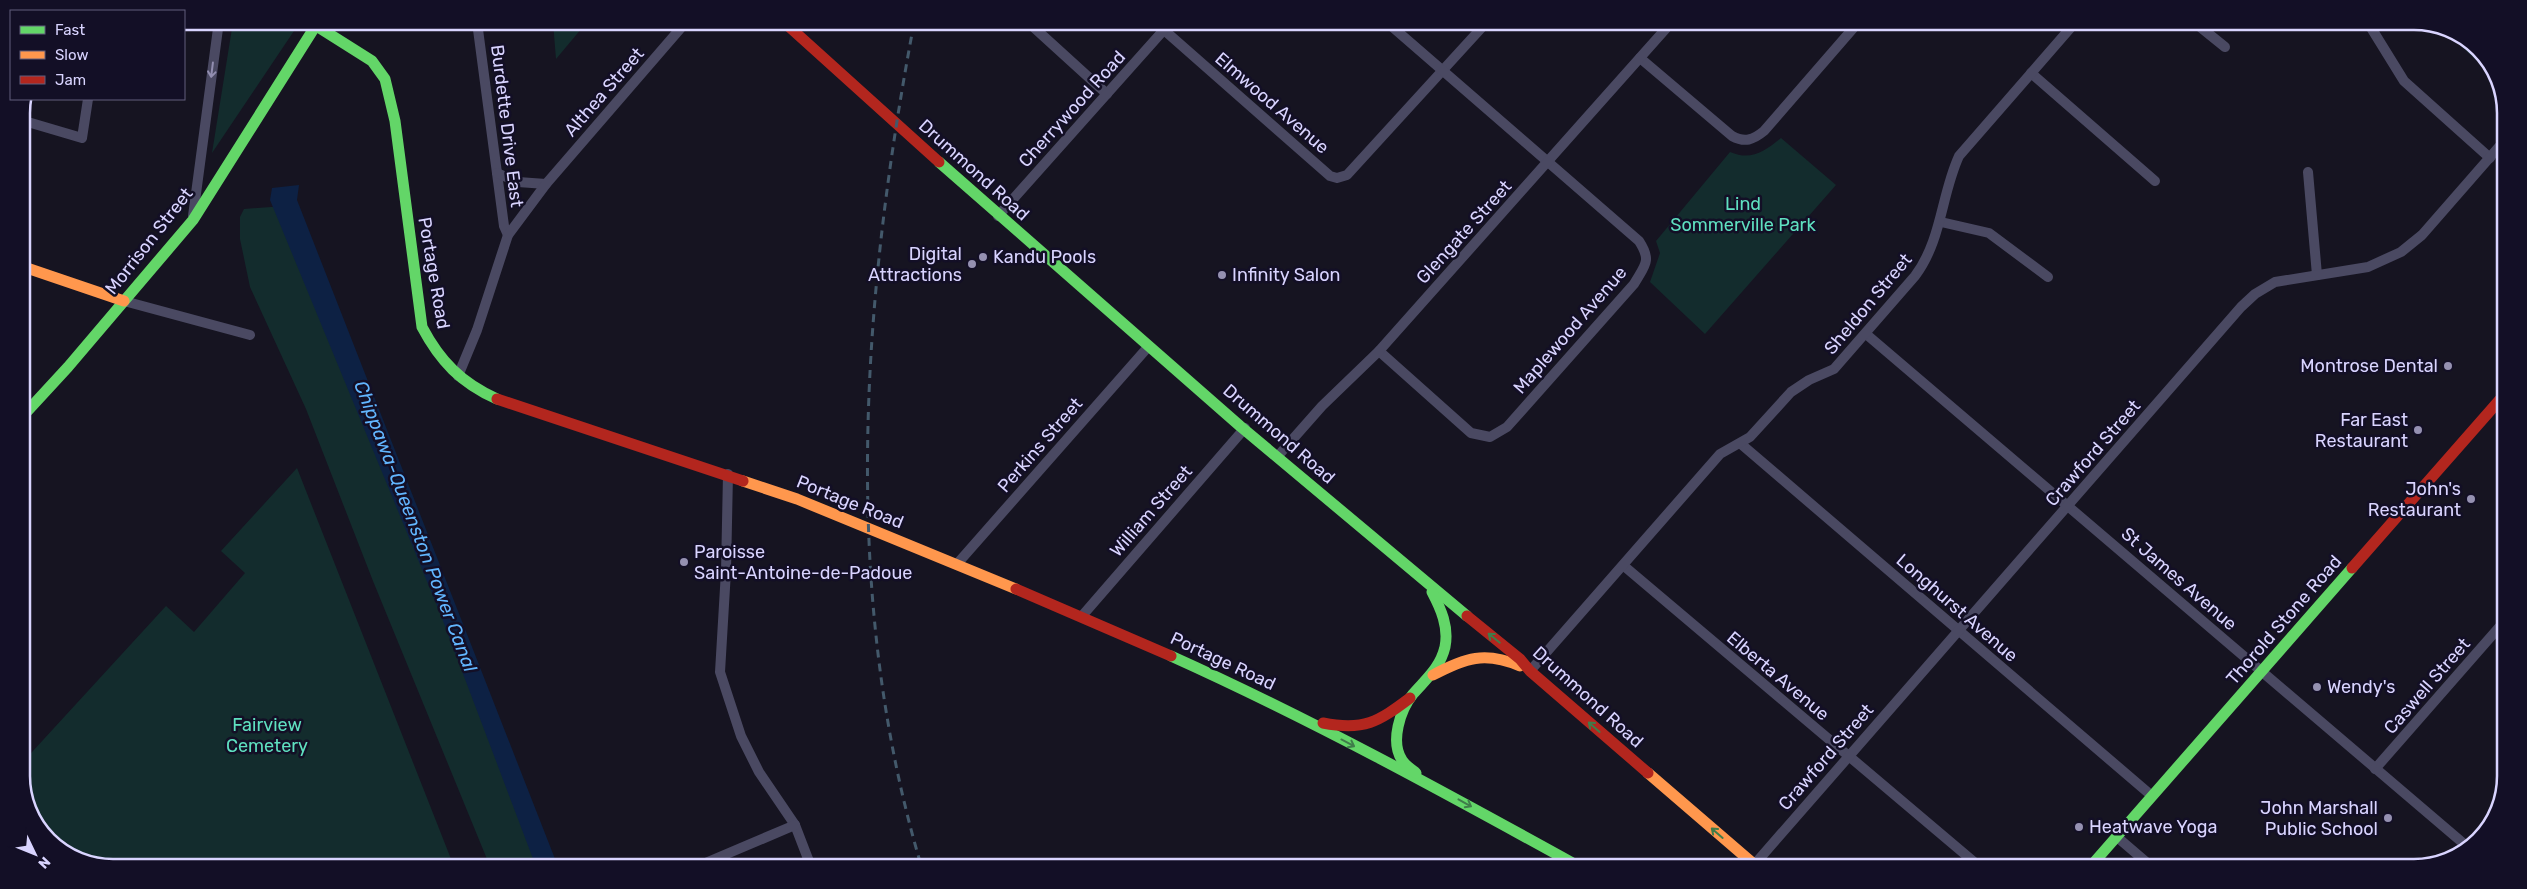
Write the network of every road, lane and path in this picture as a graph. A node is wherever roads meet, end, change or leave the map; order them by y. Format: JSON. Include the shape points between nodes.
{"nodes":[{"id":1,"x":218,"y":30,"type":"edge"},
{"id":2,"x":312,"y":30,"type":"edge"},
{"id":3,"x":326,"y":30,"type":"edge"},
{"id":4,"x":478,"y":30,"type":"edge"},
{"id":5,"x":679,"y":30,"type":"edge"},
{"id":6,"x":793,"y":30,"type":"edge"},
{"id":7,"x":1037,"y":30,"type":"edge"},
{"id":8,"x":1164,"y":30,"type":"edge"},
{"id":9,"x":1170,"y":30,"type":"edge"},
{"id":10,"x":1396,"y":30,"type":"edge"},
{"id":11,"x":1480,"y":30,"type":"edge"},
{"id":12,"x":1665,"y":30,"type":"edge"},
{"id":13,"x":1852,"y":30,"type":"edge"},
{"id":14,"x":2069,"y":30,"type":"edge"},
{"id":15,"x":2205,"y":30,"type":"edge"},
{"id":16,"x":2372,"y":30,"type":"edge"},
{"id":17,"x":2225,"y":47,"type":"dead end"},
{"id":18,"x":1640,"y":58,"type":"junction"},
{"id":19,"x":1443,"y":71,"type":"junction"},
{"id":20,"x":2031,"y":73,"type":"junction"},
{"id":21,"x":1107,"y":94,"type":"junction"},
{"id":22,"x":88,"y":100,"type":"edge"},
{"id":23,"x":30,"y":122,"type":"edge"},
{"id":24,"x":2497,"y":150,"type":"edge"},
{"id":25,"x":2490,"y":158,"type":"junction"},
{"id":26,"x":1547,"y":163,"type":"junction"},
{"id":27,"x":2308,"y":172,"type":"dead end"},
{"id":28,"x":497,"y":173,"type":"junction"},
{"id":29,"x":2155,"y":181,"type":"dead end"},
{"id":30,"x":546,"y":184,"type":"junction"},
{"id":31,"x":998,"y":216,"type":"junction"},
{"id":32,"x":193,"y":220,"type":"junction"},
{"id":33,"x":1941,"y":222,"type":"junction"},
{"id":34,"x":508,"y":235,"type":"junction"},
{"id":35,"x":30,"y":269,"type":"edge"},
{"id":36,"x":2317,"y":275,"type":"junction"},
{"id":37,"x":2048,"y":277,"type":"dead end"},
{"id":38,"x":124,"y":301,"type":"junction"},
{"id":39,"x":1866,"y":334,"type":"junction"},
{"id":40,"x":250,"y":335,"type":"dead end"},
{"id":41,"x":1148,"y":347,"type":"junction"},
{"id":42,"x":1380,"y":352,"type":"junction"},
{"id":43,"x":458,"y":376,"type":"junction"},
{"id":44,"x":2497,"y":403,"type":"edge"},
{"id":45,"x":30,"y":409,"type":"edge"},
{"id":46,"x":1244,"y":428,"type":"junction"},
{"id":47,"x":1741,"y":444,"type":"junction"},
{"id":48,"x":1277,"y":456,"type":"junction"},
{"id":49,"x":728,"y":474,"type":"junction"},
{"id":50,"x":2068,"y":506,"type":"junction"},
{"id":51,"x":957,"y":564,"type":"junction"},
{"id":52,"x":1624,"y":566,"type":"junction"},
{"id":53,"x":1427,"y":583,"type":"junction"},
{"id":54,"x":1082,"y":616,"type":"junction"},
{"id":55,"x":1958,"y":630,"type":"junction"},
{"id":56,"x":2497,"y":630,"type":"edge"},
{"id":57,"x":1530,"y":671,"type":"junction"},
{"id":58,"x":2263,"y":672,"type":"junction"},
{"id":59,"x":1430,"y":676,"type":"junction"},
{"id":60,"x":1411,"y":696,"type":"junction"},
{"id":61,"x":1290,"y":712,"type":"junction"},
{"id":62,"x":1848,"y":757,"type":"junction"},
{"id":63,"x":2375,"y":769,"type":"junction"},
{"id":64,"x":1422,"y":779,"type":"junction"},
{"id":65,"x":2152,"y":796,"type":"junction"},
{"id":66,"x":795,"y":826,"type":"junction"},
{"id":67,"x":2117,"y":837,"type":"junction"},
{"id":68,"x":2463,"y":843,"type":"edge"},
{"id":69,"x":714,"y":859,"type":"edge"},
{"id":70,"x":808,"y":859,"type":"edge"},
{"id":71,"x":1565,"y":859,"type":"edge"},
{"id":72,"x":1747,"y":859,"type":"edge"},
{"id":73,"x":1761,"y":859,"type":"edge"},
{"id":74,"x":1970,"y":859,"type":"edge"},
{"id":75,"x":2097,"y":859,"type":"edge"},
{"id":76,"x":2143,"y":859,"type":"edge"}],
"edges":[{"from":1,"to":32,"type":"street","one_way":true},
{"from":2,"to":32,"type":"main road","name":"Morrison Street"},
{"from":3,"to":43,"type":"main road","name":"Portage Road","via":[[372,61],[385,79],[395,121],[422,327],[434,352]]},
{"from":4,"to":28,"type":"street","name":"Burdette Drive East"},
{"from":5,"to":30,"type":"street","name":"Althea Street"},
{"from":6,"to":31,"type":"main road","name":"Drummond Road"},
{"from":7,"to":21,"type":"street"},
{"from":8,"to":21,"type":"street","name":"Cherrywood Road"},
{"from":9,"to":19,"type":"street","name":"Elmwood Avenue","via":[[1330,176],[1337,178],[1348,176]]},
{"from":10,"to":19,"type":"street","name":"Maplewood Avenue"},
{"from":11,"to":19,"type":"street"},
{"from":12,"to":18,"type":"street","name":"Glengate Street"},
{"from":13,"to":18,"type":"street","via":[[1753,140],[1740,141],[1732,136]]},
{"from":14,"to":20,"type":"street","name":"Sheldon Street"},
{"from":15,"to":17,"type":"street"},
{"from":16,"to":25,"type":"street","via":[[2404,81]]},
{"from":18,"to":26,"type":"street","name":"Glengate Street"},
{"from":19,"to":26,"type":"street","name":"Maplewood Avenue"},
{"from":20,"to":29,"type":"street"},
{"from":20,"to":33,"type":"street","name":"Sheldon Street","via":[[1959,156],[1951,173]]},
{"from":21,"to":31,"type":"street","name":"Cherrywood Road"},
{"from":22,"to":23,"type":"street","via":[[82,136]]},
{"from":24,"to":25,"type":"street","name":"Crawford Street"},
{"from":25,"to":36,"type":"street","name":"Crawford Street","via":[[2422,235],[2401,252],[2368,267]]},
{"from":26,"to":42,"type":"street","name":"Glengate Street"},
{"from":26,"to":42,"type":"street","name":"Maplewood Avenue","via":[[1639,241],[1646,252],[1647,262],[1634,284],[1507,427],[1490,438],[1471,433]]},
{"from":27,"to":36,"type":"street"},
{"from":28,"to":30,"type":"street","via":[[518,182]]},
{"from":28,"to":34,"type":"street","name":"Burdette Drive East"},
{"from":30,"to":34,"type":"street","name":"Althea Street"},
{"from":31,"to":41,"type":"main road","name":"Drummond Road"},
{"from":32,"to":38,"type":"main road","name":"Morrison Street"},
{"from":33,"to":37,"type":"street","via":[[1989,233]]},
{"from":33,"to":39,"type":"street","name":"Sheldon Street","via":[[1926,262]]},
{"from":34,"to":43,"type":"street","name":"Althea Street","via":[[477,330]]},
{"from":35,"to":38,"type":"main road"},
{"from":36,"to":50,"type":"street","name":"Crawford Street","via":[[2275,282],[2255,294]]},
{"from":38,"to":40,"type":"street"},
{"from":38,"to":45,"type":"main road","name":"Morrison Street"},
{"from":39,"to":47,"type":"street","name":"Sheldon Street","via":[[1834,369],[1791,392],[1761,427]]},
{"from":39,"to":50,"type":"street","name":"St James Avenue"},
{"from":41,"to":46,"type":"main road","name":"Drummond Road"},
{"from":41,"to":51,"type":"street","name":"Perkins Street"},
{"from":42,"to":48,"type":"street","name":"Glengate Street","via":[[1322,406]]},
{"from":43,"to":49,"type":"main road","name":"Portage Road","via":[[480,392],[506,403]]},
{"from":44,"to":58,"type":"main road","name":"Thorold Stone Road"},
{"from":46,"to":48,"type":"main road","name":"Drummond Road"},
{"from":46,"to":54,"type":"street","name":"William Street"},
{"from":47,"to":52,"type":"street","name":"Sheldon Street","via":[[1720,454]]},
{"from":47,"to":55,"type":"street","name":"Longhurst Avenue"},
{"from":48,"to":53,"type":"main road","name":"Drummond Road"},
{"from":49,"to":51,"type":"main road","name":"Portage Road"},
{"from":49,"to":66,"type":"street","via":[[720,672],[742,736],[759,772]]},
{"from":50,"to":55,"type":"street","name":"Crawford Street"},
{"from":50,"to":58,"type":"street","name":"St James Avenue"},
{"from":51,"to":54,"type":"main road","name":"Portage Road"},
{"from":52,"to":57,"type":"street","name":"Sheldon Street"},
{"from":52,"to":62,"type":"street","name":"Elberta Avenue"},
{"from":57,"to":53,"type":"main road","name":"Drummond Road","one_way":true,"via":[[1520,659]]},
{"from":53,"to":59,"type":"main road","via":[[1446,618],[1447,632],[1441,660]]},
{"from":54,"to":61,"type":"main road","name":"Portage Road"},
{"from":55,"to":62,"type":"street","name":"Crawford Street"},
{"from":55,"to":65,"type":"street","name":"Longhurst Avenue"},
{"from":56,"to":63,"type":"street","name":"Caswell Street"},
{"from":57,"to":59,"type":"main road","via":[[1504,658],[1480,655]]},
{"from":72,"to":57,"type":"main road","name":"Drummond Road","one_way":true},
{"from":58,"to":63,"type":"street","name":"St James Avenue"},
{"from":58,"to":65,"type":"main road","name":"Thorold Stone Road"},
{"from":59,"to":60,"type":"main road"},
{"from":60,"to":61,"type":"main road","via":[[1381,719],[1364,727],[1348,729]]},
{"from":60,"to":64,"type":"main road","via":[[1397,731],[1398,745],[1401,758]]},
{"from":61,"to":64,"type":"main road","name":"Portage Road","one_way":true},
{"from":62,"to":73,"type":"street","name":"Crawford Street"},
{"from":62,"to":74,"type":"street","name":"Elberta Avenue"},
{"from":63,"to":68,"type":"street","name":"St James Avenue"},
{"from":64,"to":71,"type":"main road","name":"Portage Road","one_way":true},
{"from":65,"to":67,"type":"main road","name":"Thorold Stone Road"},
{"from":66,"to":69,"type":"street"},
{"from":66,"to":70,"type":"street"},
{"from":67,"to":75,"type":"main road","name":"Thorold Stone Road"},
{"from":67,"to":76,"type":"street"}]}
